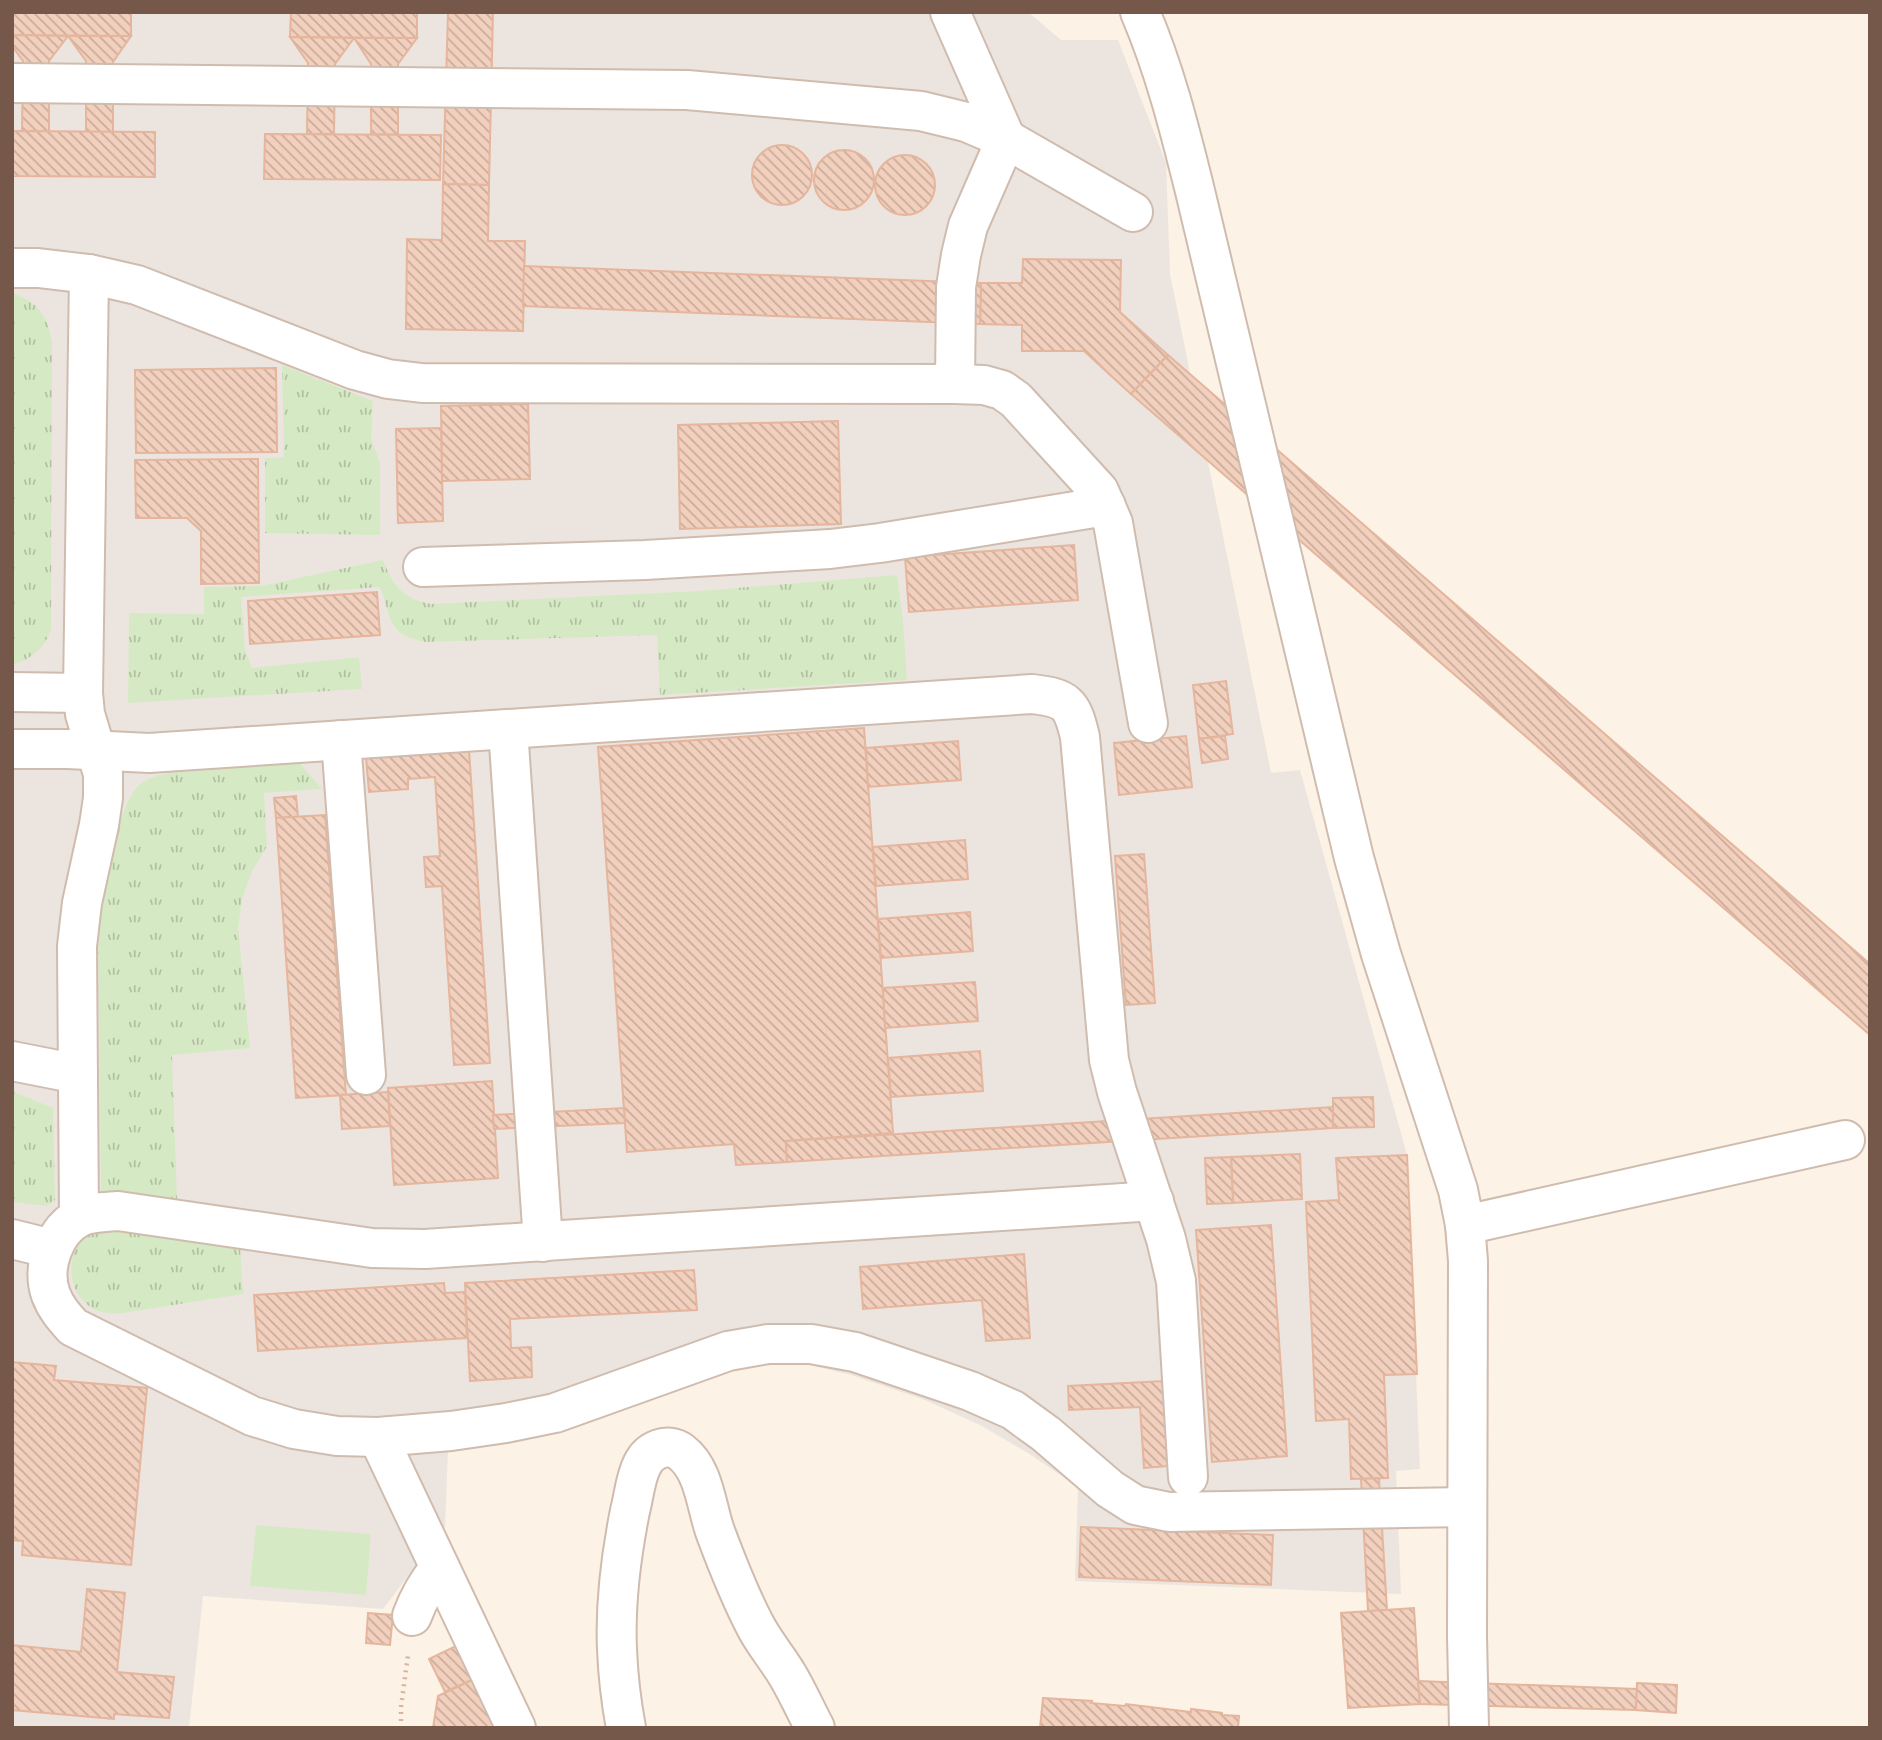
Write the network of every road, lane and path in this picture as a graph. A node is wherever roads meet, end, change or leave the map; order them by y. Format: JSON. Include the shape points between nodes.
{"nodes":[{"id":1,"x":950,"y":12,"type":"edge"},
{"id":2,"x":1140,"y":12,"type":"edge"},
{"id":3,"x":12,"y":83,"type":"edge"},
{"id":4,"x":1006,"y":139,"type":"junction"},
{"id":5,"x":1133,"y":212,"type":"dead end"},
{"id":6,"x":12,"y":268,"type":"edge"},
{"id":7,"x":89,"y":274,"type":"junction"},
{"id":8,"x":955,"y":384,"type":"junction"},
{"id":9,"x":1107,"y":506,"type":"junction"},
{"id":10,"x":423,"y":567,"type":"dead end"},
{"id":11,"x":12,"y":692,"type":"edge"},
{"id":12,"x":83,"y":694,"type":"junction"},
{"id":13,"x":1148,"y":723,"type":"dead end"},
{"id":14,"x":508,"y":729,"type":"junction"},
{"id":15,"x":341,"y":740,"type":"junction"},
{"id":16,"x":12,"y":749,"type":"edge"},
{"id":17,"x":96,"y":750,"type":"junction"},
{"id":18,"x":12,"y":1061,"type":"edge"},
{"id":19,"x":78,"y":1073,"type":"junction"},
{"id":20,"x":366,"y":1075,"type":"dead end"},
{"id":21,"x":1845,"y":1140,"type":"dead end"},
{"id":22,"x":1154,"y":1201,"type":"junction"},
{"id":23,"x":79,"y":1217,"type":"junction"},
{"id":24,"x":1465,"y":1225,"type":"junction"},
{"id":25,"x":12,"y":1239,"type":"edge"},
{"id":26,"x":544,"y":1242,"type":"junction"},
{"id":27,"x":52,"y":1249,"type":"junction"},
{"id":28,"x":378,"y":1437,"type":"junction"},
{"id":29,"x":1188,"y":1477,"type":"dead end"},
{"id":30,"x":1467,"y":1507,"type":"junction"},
{"id":31,"x":440,"y":1568,"type":"junction"},
{"id":32,"x":412,"y":1616,"type":"joint"},
{"id":33,"x":401,"y":1728,"type":"edge"},
{"id":34,"x":516,"y":1728,"type":"edge"},
{"id":35,"x":626,"y":1728,"type":"edge"},
{"id":36,"x":815,"y":1728,"type":"edge"},
{"id":37,"x":1469,"y":1728,"type":"edge"}],
"edges":[{"from":1,"to":4,"type":"street"},
{"from":2,"to":24,"type":"street","via":[[1173,106],[1195,191],[1354,858]]},
{"from":3,"to":4,"type":"street","via":[[687,90],[921,111],[966,122]]},
{"from":4,"to":5,"type":"street"},
{"from":4,"to":8,"type":"street","via":[[968,226],[961,255]]},
{"from":6,"to":7,"type":"street"},
{"from":7,"to":8,"type":"street","via":[[137,285],[388,379],[422,383]]},
{"from":7,"to":12,"type":"street"},
{"from":8,"to":9,"type":"street","via":[[984,385],[1016,400],[1099,491]]},
{"from":9,"to":10,"type":"street","via":[[830,549]]},
{"from":9,"to":13,"type":"street"},
{"from":11,"to":12,"type":"street"},
{"from":12,"to":17,"type":"street"},
{"from":14,"to":15,"type":"street"},
{"from":14,"to":22,"type":"street","via":[[1032,694],[1068,704],[1080,737],[1109,1059]]},
{"from":14,"to":26,"type":"street"},
{"from":15,"to":17,"type":"street","via":[[149,753]]},
{"from":15,"to":20,"type":"street"},
{"from":16,"to":17,"type":"street"},
{"from":17,"to":19,"type":"street","via":[[103,798],[77,946]]},
{"from":18,"to":19,"type":"street"},
{"from":19,"to":23,"type":"street"},
{"from":21,"to":24,"type":"street"},
{"from":22,"to":26,"type":"street"},
{"from":22,"to":29,"type":"street","via":[[1176,1281]]},
{"from":23,"to":26,"type":"street","via":[[118,1211],[372,1248]]},
{"from":23,"to":27,"type":"street","via":[[63,1230]]},
{"from":24,"to":30,"type":"street"},
{"from":25,"to":27,"type":"street"},
{"from":27,"to":28,"type":"street","via":[[50,1293],[73,1327],[252,1416],[305,1431]]},
{"from":28,"to":30,"type":"street","via":[[543,1416],[728,1351],[768,1343],[811,1344],[855,1352],[1013,1410],[1135,1505],[1169,1513]]},
{"from":28,"to":31,"type":"street"},
{"from":30,"to":37,"type":"street"},
{"from":31,"to":32,"type":"street"},
{"from":31,"to":34,"type":"street"},
{"from":32,"to":33,"type":"path"},
{"from":35,"to":36,"type":"street","via":[[617,1647],[626,1534],[643,1463],[653,1451],[666,1447],[679,1450],[691,1462],[756,1628]]}]}
